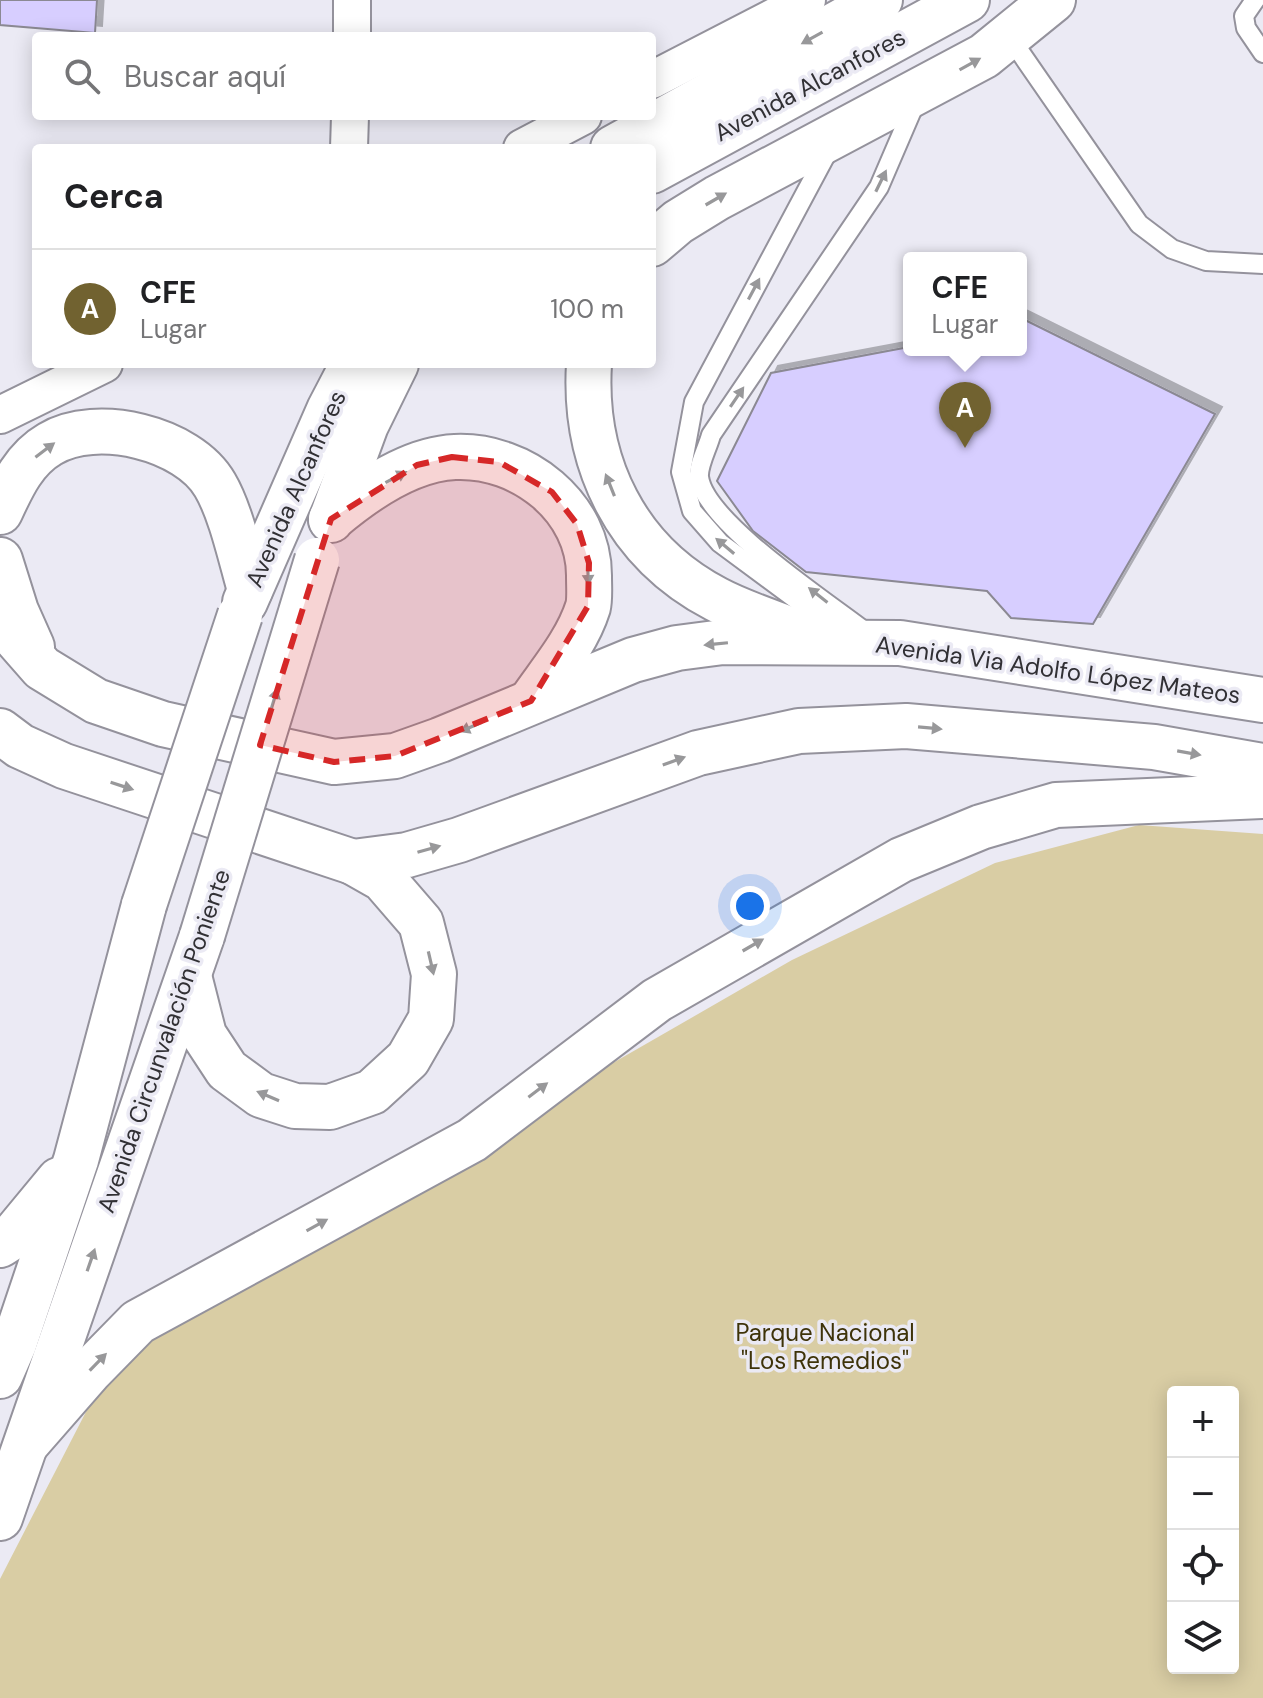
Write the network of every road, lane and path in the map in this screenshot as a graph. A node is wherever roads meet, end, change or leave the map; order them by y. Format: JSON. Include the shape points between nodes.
{"nodes":[{"id":1,"x":352,"y":0,"type":"edge"},
{"id":2,"x":807,"y":0,"type":"edge"},
{"id":3,"x":880,"y":0,"type":"edge"},
{"id":4,"x":967,"y":0,"type":"edge"},
{"id":5,"x":1053,"y":0,"type":"edge"},
{"id":6,"x":1255,"y":0,"type":"edge"},
{"id":7,"x":352,"y":32,"type":"edge"},
{"id":8,"x":1009,"y":36,"type":"junction"},
{"id":9,"x":1263,"y":53,"type":"edge"},
{"id":10,"x":656,"y":78,"type":"edge"},
{"id":11,"x":920,"y":91,"type":"junction"},
{"id":12,"x":350,"y":120,"type":"edge"},
{"id":13,"x":575,"y":120,"type":"edge"},
{"id":14,"x":837,"y":135,"type":"junction"},
{"id":15,"x":349,"y":144,"type":"edge"},
{"id":16,"x":530,"y":144,"type":"edge"},
{"id":17,"x":620,"y":144,"type":"edge"},
{"id":18,"x":656,"y":169,"type":"edge"},
{"id":19,"x":656,"y":241,"type":"edge"},
{"id":20,"x":1263,"y":264,"type":"edge"},
{"id":21,"x":96,"y":368,"type":"edge"},
{"id":22,"x":351,"y":368,"type":"edge"},
{"id":23,"x":394,"y":368,"type":"edge"},
{"id":24,"x":589,"y":368,"type":"edge"},
{"id":25,"x":0,"y":415,"type":"edge"},
{"id":26,"x":0,"y":512,"type":"edge"},
{"id":27,"x":331,"y":519,"type":"junction"},
{"id":28,"x":0,"y":560,"type":"edge"},
{"id":29,"x":317,"y":560,"type":"joint"},
{"id":30,"x":245,"y":602,"type":"junction"},
{"id":31,"x":0,"y":620,"type":"edge"},
{"id":32,"x":853,"y":642,"type":"junction"},
{"id":33,"x":42,"y":668,"type":"junction"},
{"id":34,"x":1263,"y":700,"type":"edge"},
{"id":35,"x":531,"y":701,"type":"junction"},
{"id":36,"x":0,"y":731,"type":"edge"},
{"id":37,"x":0,"y":764,"type":"edge"},
{"id":38,"x":64,"y":766,"type":"junction"},
{"id":39,"x":1263,"y":766,"type":"edge"},
{"id":40,"x":1263,"y":796,"type":"edge"},
{"id":41,"x":353,"y":862,"type":"junction"},
{"id":42,"x":189,"y":976,"type":"junction"},
{"id":43,"x":76,"y":1160,"type":"junction"},
{"id":44,"x":0,"y":1245,"type":"edge"},
{"id":45,"x":0,"y":1376,"type":"edge"},
{"id":46,"x":28,"y":1442,"type":"junction"},
{"id":47,"x":0,"y":1518,"type":"edge"}],
"edges":[{"from":1,"to":7,"type":"street"},
{"from":2,"to":10,"type":"street"},
{"from":3,"to":17,"type":"main road","name":"Avenida Alcanfores","one_way":true},
{"from":4,"to":18,"type":"main road","name":"Avenida Alcanfores"},
{"from":5,"to":8,"type":"main road"},
{"from":6,"to":9,"type":"lane","via":[[1244,16]]},
{"from":11,"to":8,"type":"main road","one_way":true},
{"from":8,"to":20,"type":"lane","via":[[1139,224],[1172,249],[1206,261]]},
{"from":11,"to":14,"type":"main road"},
{"from":32,"to":11,"type":"lane","one_way":true,"via":[[736,532],[709,500],[699,476],[711,435],[879,187]]},
{"from":12,"to":15,"type":"street"},
{"from":13,"to":16,"type":"street"},
{"from":19,"to":14,"type":"main road","one_way":true,"via":[[717,198]]},
{"from":32,"to":14,"type":"lane","one_way":true,"via":[[720,543],[692,511],[681,472],[694,402]]},
{"from":21,"to":25,"type":"street"},
{"from":22,"to":30,"type":"main road","name":"Avenida Alcanfores"},
{"from":23,"to":27,"type":"main road","name":"Avenida Alcanfores"},
{"from":32,"to":24,"type":"main road","one_way":true,"via":[[715,599],[660,562],[631,527],[600,462]]},
{"from":26,"to":30,"type":"main road","one_way":true,"via":[[19,471],[50,443],[89,431],[137,435],[184,453],[215,484]]},
{"from":27,"to":29,"type":"main road","name":"Avenida Alcanfores"},
{"from":27,"to":35,"type":"main road","one_way":true,"via":[[357,497],[417,465],[452,457],[499,462],[552,492],[577,524],[589,563],[588,606],[569,646]]},
{"from":28,"to":33,"type":"main road"},
{"from":42,"to":29,"type":"main road","name":"Avenida Circunvalación Poniente","one_way":true,"bridge":true},
{"from":30,"to":43,"type":"main road","name":"Avenida Circunvalación Poniente","bridge":true,"via":[[144,905]]},
{"from":31,"to":33,"type":"main road","name":"Avenida Via Adolfo López Mateos"},
{"from":32,"to":34,"type":"main road","name":"Avenida Via Adolfo López Mateos","via":[[900,643]]},
{"from":32,"to":35,"type":"main road","name":"Avenida Via Adolfo López Mateos","one_way":true,"via":[[723,642],[677,648]]},
{"from":35,"to":33,"type":"main road","name":"Avenida Via Adolfo López Mateos","one_way":true,"via":[[395,756],[334,762],[163,724],[96,701]]},
{"from":36,"to":38,"type":"main road"},
{"from":37,"to":38,"type":"main road"},
{"from":38,"to":41,"type":"main road","one_way":true},
{"from":41,"to":39,"type":"main road","one_way":true,"via":[[407,855],[459,840],[698,753],[799,731],[906,726],[1154,747]]},
{"from":46,"to":40,"type":"main road","one_way":true,"via":[[138,1322],[472,1140],[657,1000],[901,860],[981,827],[1056,805]]},
{"from":41,"to":42,"type":"main road","one_way":true,"via":[[383,879],[421,923],[434,974],[431,1019],[408,1059],[372,1092],[330,1107],[295,1106],[261,1095],[227,1070],[204,1035]]},
{"from":46,"to":42,"type":"main road","name":"Avenida Circunvalación Poniente","one_way":true},
{"from":43,"to":44,"type":"main road"},
{"from":43,"to":45,"type":"main road","name":"Avenida Circunvalación Poniente"},
{"from":46,"to":47,"type":"main road","name":"Avenida Circunvalación Poniente"}]}
